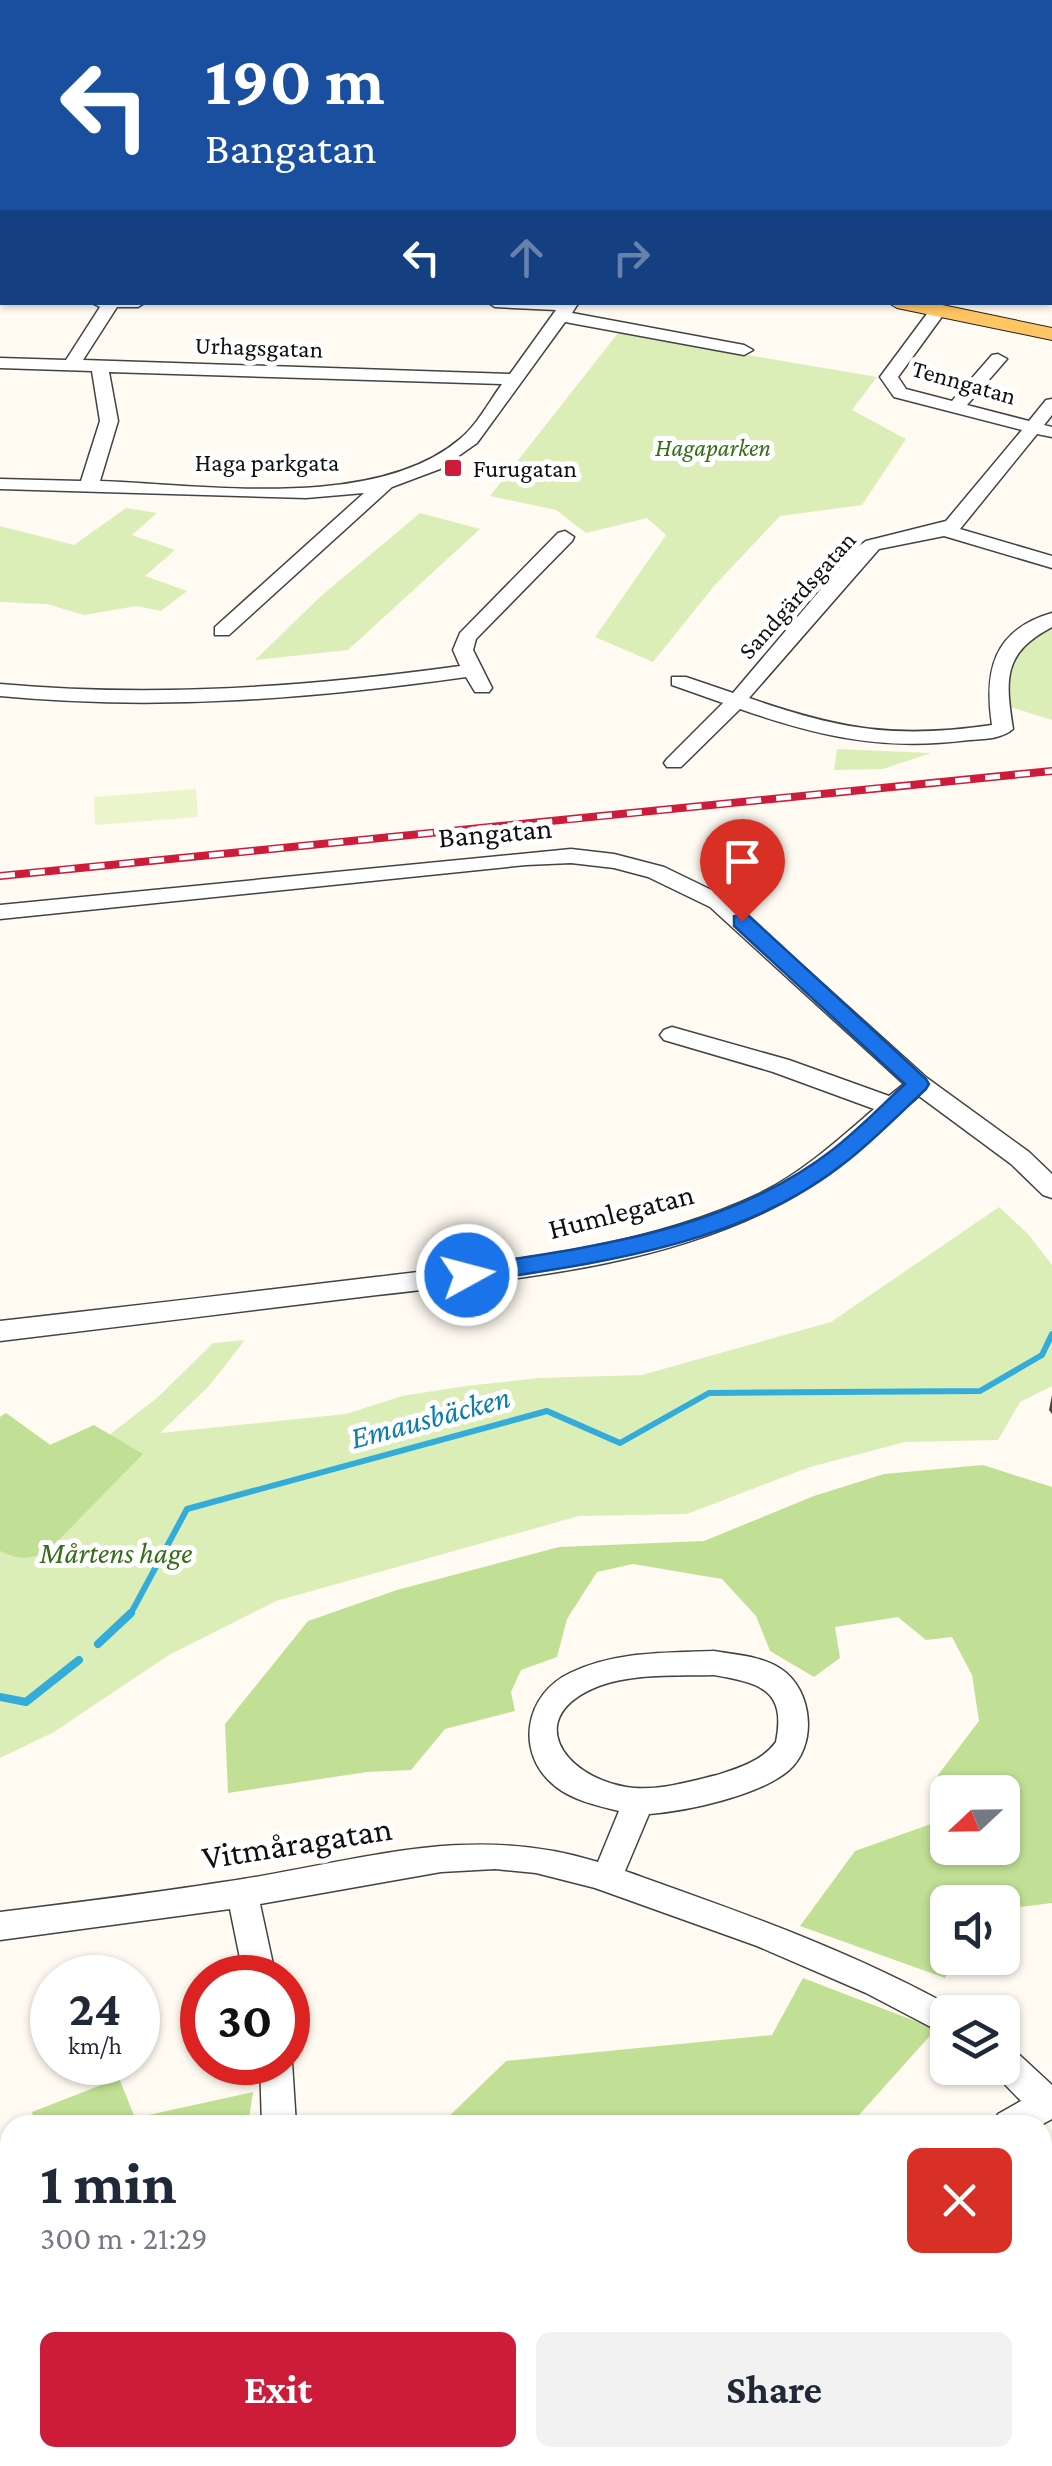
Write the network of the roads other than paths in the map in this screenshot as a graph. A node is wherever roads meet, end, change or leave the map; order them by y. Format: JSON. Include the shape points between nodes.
{"nodes":[{"id":1,"x":111,"y":305,"type":"edge"},
{"id":2,"x":530,"y":305,"type":"edge"},
{"id":3,"x":911,"y":305,"type":"edge"},
{"id":4,"x":567,"y":308,"type":"edge"},
{"id":5,"x":938,"y":311,"type":"junction"},
{"id":6,"x":1052,"y":334,"type":"edge"},
{"id":7,"x":744,"y":350,"type":"dead end"},
{"id":8,"x":998,"y":360,"type":"dead end"},
{"id":9,"x":0,"y":364,"type":"edge"},
{"id":10,"x":71,"y":366,"type":"junction"},
{"id":11,"x":100,"y":367,"type":"junction"},
{"id":12,"x":516,"y":380,"type":"junction"},
{"id":13,"x":1052,"y":404,"type":"edge"},
{"id":14,"x":956,"y":407,"type":"junction"},
{"id":15,"x":1042,"y":430,"type":"edge"},
{"id":16,"x":0,"y":484,"type":"edge"},
{"id":17,"x":385,"y":484,"type":"junction"},
{"id":18,"x":90,"y":486,"type":"junction"},
{"id":19,"x":945,"y":530,"type":"junction"},
{"id":20,"x":565,"y":537,"type":"dead end"},
{"id":21,"x":1052,"y":562,"type":"edge"},
{"id":22,"x":1052,"y":619,"type":"edge"},
{"id":23,"x":222,"y":631,"type":"dead end"},
{"id":24,"x":679,"y":681,"type":"dead end"},
{"id":25,"x":0,"y":690,"type":"edge"},
{"id":26,"x":738,"y":698,"type":"junction"},
{"id":27,"x":674,"y":763,"type":"dead end"},
{"id":28,"x":0,"y":912,"type":"edge"},
{"id":29,"x":672,"y":1035,"type":"dead end"},
{"id":30,"x":918,"y":1084,"type":"junction"},
{"id":31,"x":891,"y":1106,"type":"junction"},
{"id":32,"x":1052,"y":1189,"type":"edge"},
{"id":33,"x":0,"y":1331,"type":"edge"},
{"id":34,"x":638,"y":1803,"type":"junction"},
{"id":35,"x":606,"y":1878,"type":"junction"},
{"id":36,"x":242,"y":1894,"type":"junction"},
{"id":37,"x":0,"y":1926,"type":"edge"},
{"id":38,"x":255,"y":1955,"type":"edge"},
{"id":39,"x":930,"y":2010,"type":"edge"},
{"id":40,"x":1020,"y":2076,"type":"edge"},
{"id":41,"x":277,"y":2085,"type":"edge"},
{"id":42,"x":1049,"y":2102,"type":"edge"},
{"id":43,"x":279,"y":2115,"type":"edge"},
{"id":44,"x":1027,"y":2115,"type":"edge"}],
"edges":[{"from":1,"to":10,"type":"street"},
{"from":2,"to":4,"type":"street"},
{"from":3,"to":5,"type":"main road"},
{"from":4,"to":7,"type":"street"},
{"from":4,"to":12,"type":"street","name":"Haga parkgata"},
{"from":5,"to":6,"type":"main road"},
{"from":5,"to":14,"type":"street","name":"Tenngatan","via":[[890,377],[900,393]]},
{"from":8,"to":14,"type":"street"},
{"from":9,"to":10,"type":"street","name":"Urhagsgatan"},
{"from":10,"to":11,"type":"street","name":"Urhagsgatan"},
{"from":11,"to":12,"type":"street","name":"Urhagsgatan"},
{"from":11,"to":18,"type":"street","via":[[109,422]]},
{"from":12,"to":17,"type":"street","name":"Haga parkgata","via":[[451,457]]},
{"from":13,"to":15,"type":"street"},
{"from":14,"to":15,"type":"street","name":"Tenngatan"},
{"from":15,"to":19,"type":"street"},
{"from":16,"to":18,"type":"street","name":"Haga parkgata"},
{"from":17,"to":18,"type":"street","name":"Haga parkgata","via":[[306,494]]},
{"from":17,"to":23,"type":"street"},
{"from":19,"to":21,"type":"street"},
{"from":19,"to":26,"type":"street","name":"Sandgärdsgatan","via":[[862,553]]},
{"from":20,"to":25,"type":"street","via":[[467,637],[463,650],[477,679],[144,698]]},
{"from":22,"to":26,"type":"street","via":[[1019,638],[999,664],[995,689],[1003,728],[990,732],[875,738]]},
{"from":24,"to":26,"type":"street"},
{"from":26,"to":27,"type":"street","name":"Sandgärdsgatan"},
{"from":28,"to":30,"type":"street","name":"Bangatan","via":[[526,858],[614,861],[692,886],[718,902]]},
{"from":29,"to":31,"type":"street"},
{"from":30,"to":31,"type":"street","name":"Humlegatan"},
{"from":30,"to":32,"type":"street","name":"Bangatan"},
{"from":31,"to":33,"type":"street","name":"Humlegatan","via":[[838,1157],[766,1201],[610,1252]]},
{"from":34,"to":34,"type":"street","via":[[566,1778],[553,1763],[541,1726],[545,1709],[565,1690],[595,1674],[714,1664],[772,1678],[784,1690],[793,1730],[778,1762],[728,1783]]},
{"from":34,"to":35,"type":"street"},
{"from":35,"to":36,"type":"street","name":"Vitmåragatan","via":[[496,1856]]},
{"from":35,"to":39,"type":"street","name":"Vitmåragatan","via":[[796,1945]]},
{"from":36,"to":37,"type":"street","name":"Vitmåragatan"},
{"from":36,"to":38,"type":"street"},
{"from":40,"to":42,"type":"street"},
{"from":41,"to":43,"type":"street"},
{"from":42,"to":44,"type":"street"}]}
